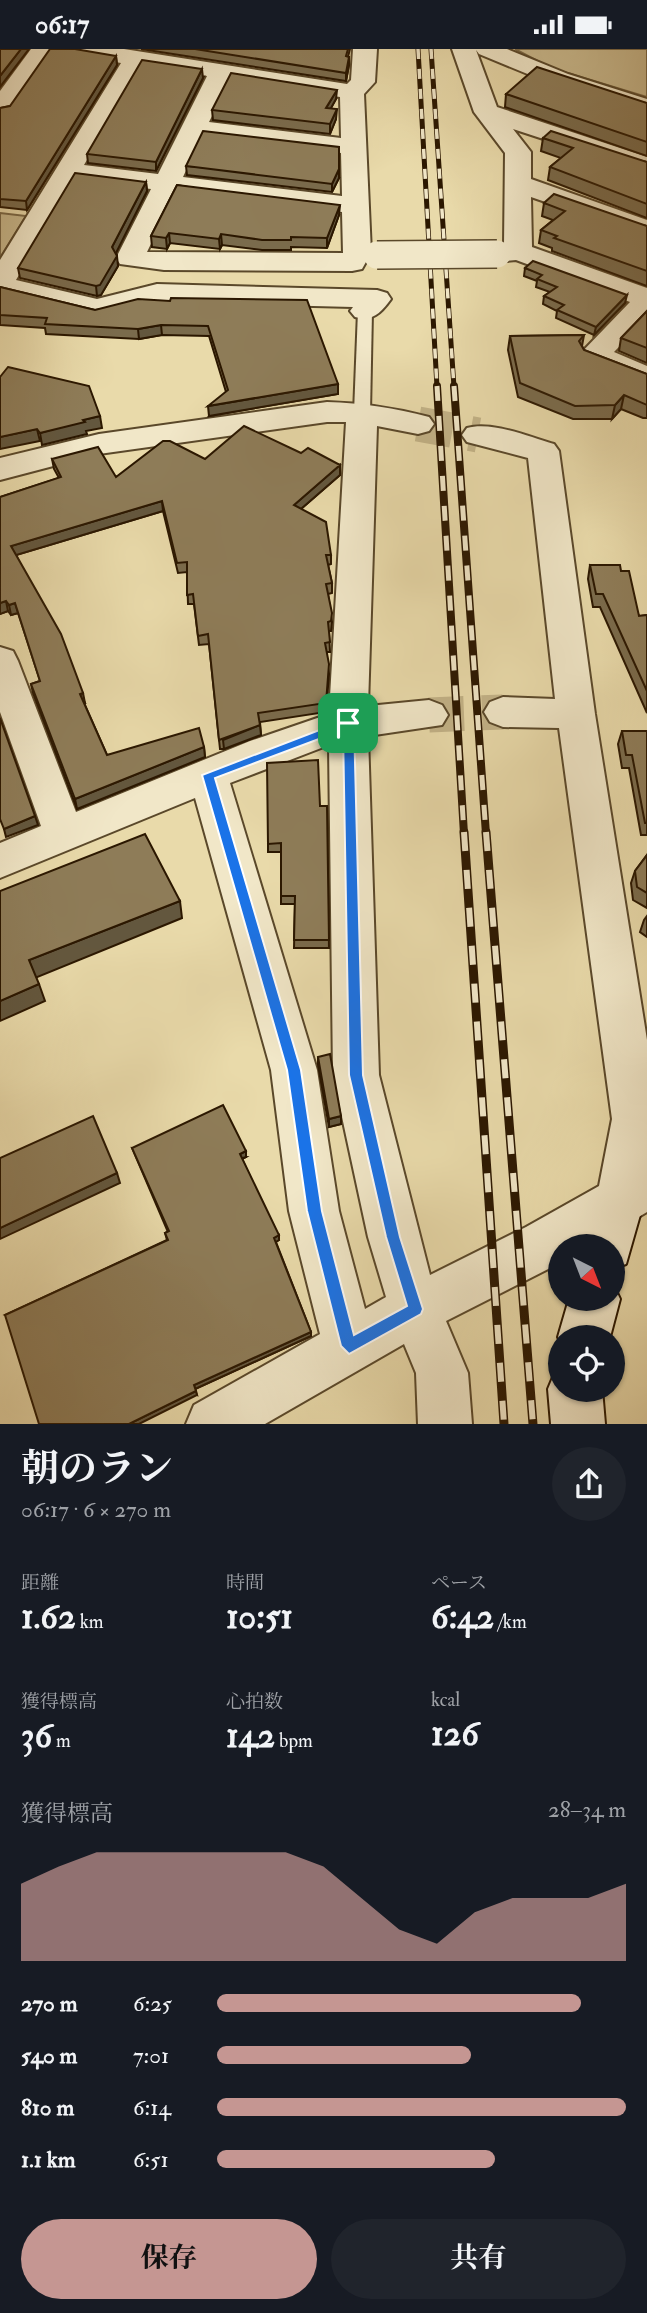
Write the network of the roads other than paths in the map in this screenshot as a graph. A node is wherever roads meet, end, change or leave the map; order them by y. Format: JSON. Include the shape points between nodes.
{"nodes":[{"id":1,"x":43,"y":49,"type":"edge"},
{"id":2,"x":79,"y":49,"type":"edge"},
{"id":3,"x":365,"y":49,"type":"edge"},
{"id":4,"x":464,"y":49,"type":"edge"},
{"id":5,"x":487,"y":49,"type":"edge"},
{"id":6,"x":169,"y":55,"type":"edge"},
{"id":7,"x":135,"y":58,"type":"junction"},
{"id":8,"x":222,"y":71,"type":"junction"},
{"id":9,"x":352,"y":92,"type":"junction"},
{"id":10,"x":647,"y":107,"type":"edge"},
{"id":11,"x":0,"y":108,"type":"edge"},
{"id":12,"x":486,"y":112,"type":"junction"},
{"id":13,"x":194,"y":128,"type":"junction"},
{"id":14,"x":354,"y":147,"type":"junction"},
{"id":15,"x":647,"y":165,"type":"edge"},
{"id":16,"x":68,"y":171,"type":"junction"},
{"id":17,"x":168,"y":181,"type":"junction"},
{"id":18,"x":520,"y":184,"type":"junction"},
{"id":19,"x":356,"y":206,"type":"junction"},
{"id":20,"x":647,"y":229,"type":"edge"},
{"id":21,"x":508,"y":252,"type":"junction"},
{"id":22,"x":367,"y":254,"type":"junction"},
{"id":23,"x":0,"y":284,"type":"edge"},
{"id":24,"x":647,"y":299,"type":"edge"},
{"id":25,"x":365,"y":311,"type":"joint"},
{"id":26,"x":647,"y":377,"type":"edge"},
{"id":27,"x":362,"y":413,"type":"junction"},
{"id":28,"x":418,"y":424,"type":"tunnel mouth"},
{"id":29,"x":478,"y":435,"type":"tunnel mouth"},
{"id":30,"x":0,"y":469,"type":"edge"},
{"id":31,"x":0,"y":661,"type":"edge"},
{"id":32,"x":503,"y":712,"type":"tunnel mouth"},
{"id":33,"x":576,"y":714,"type":"junction"},
{"id":34,"x":429,"y":715,"type":"tunnel mouth"},
{"id":35,"x":348,"y":723,"type":"junction"},
{"id":36,"x":208,"y":775,"type":"junction"},
{"id":37,"x":64,"y":834,"type":"junction"},
{"id":38,"x":0,"y":861,"type":"edge"},
{"id":39,"x":625,"y":1211,"type":"edge"},
{"id":40,"x":415,"y":1309,"type":"junction"},
{"id":41,"x":349,"y":1346,"type":"junction"},
{"id":42,"x":576,"y":1402,"type":"edge"},
{"id":43,"x":213,"y":1424,"type":"edge"},
{"id":44,"x":446,"y":1424,"type":"edge"},
{"id":45,"x":578,"y":1424,"type":"edge"}],
"edges":[{"from":1,"to":11,"type":"street"},
{"from":2,"to":7,"type":"street"},
{"from":3,"to":9,"type":"street","via":[[363,82]]},
{"from":4,"to":12,"type":"street"},
{"from":5,"to":10,"type":"street"},
{"from":6,"to":7,"type":"street"},
{"from":6,"to":8,"type":"street"},
{"from":7,"to":16,"type":"street"},
{"from":8,"to":9,"type":"street"},
{"from":8,"to":13,"type":"street"},
{"from":9,"to":14,"type":"street"},
{"from":12,"to":15,"type":"street"},
{"from":12,"to":18,"type":"street","via":[[518,152]]},
{"from":13,"to":14,"type":"street"},
{"from":13,"to":17,"type":"street"},
{"from":14,"to":19,"type":"street"},
{"from":16,"to":17,"type":"street"},
{"from":16,"to":23,"type":"street"},
{"from":17,"to":19,"type":"street"},
{"from":17,"to":22,"type":"street","via":[[130,258],[352,264]]},
{"from":18,"to":20,"type":"street"},
{"from":18,"to":21,"type":"street"},
{"from":19,"to":22,"type":"street"},
{"from":21,"to":22,"type":"street","bridge":true},
{"from":21,"to":24,"type":"street"},
{"from":23,"to":25,"type":"street","via":[[97,308],[157,293],[377,299]]},
{"from":24,"to":26,"type":"street","via":[[594,355]]},
{"from":25,"to":27,"type":"lane"},
{"from":27,"to":28,"type":"street"},
{"from":27,"to":30,"type":"street","via":[[327,412],[99,444]]},
{"from":27,"to":35,"type":"street"},
{"from":29,"to":33,"type":"street","via":[[543,451]]},
{"from":31,"to":37,"type":"street"},
{"from":32,"to":33,"type":"street"},
{"from":33,"to":39,"type":"street","via":[[636,1119]]},
{"from":34,"to":35,"type":"street"},
{"from":35,"to":36,"type":"street"},
{"from":35,"to":40,"type":"street","via":[[356,1075],[393,1237]]},
{"from":36,"to":37,"type":"street"},
{"from":36,"to":41,"type":"street","via":[[294,1070],[314,1211]]},
{"from":37,"to":38,"type":"street"},
{"from":39,"to":40,"type":"street"},
{"from":40,"to":41,"type":"street"},
{"from":40,"to":44,"type":"street","via":[[442,1373]]},
{"from":41,"to":43,"type":"street"},
{"from":42,"to":45,"type":"street"}]}
